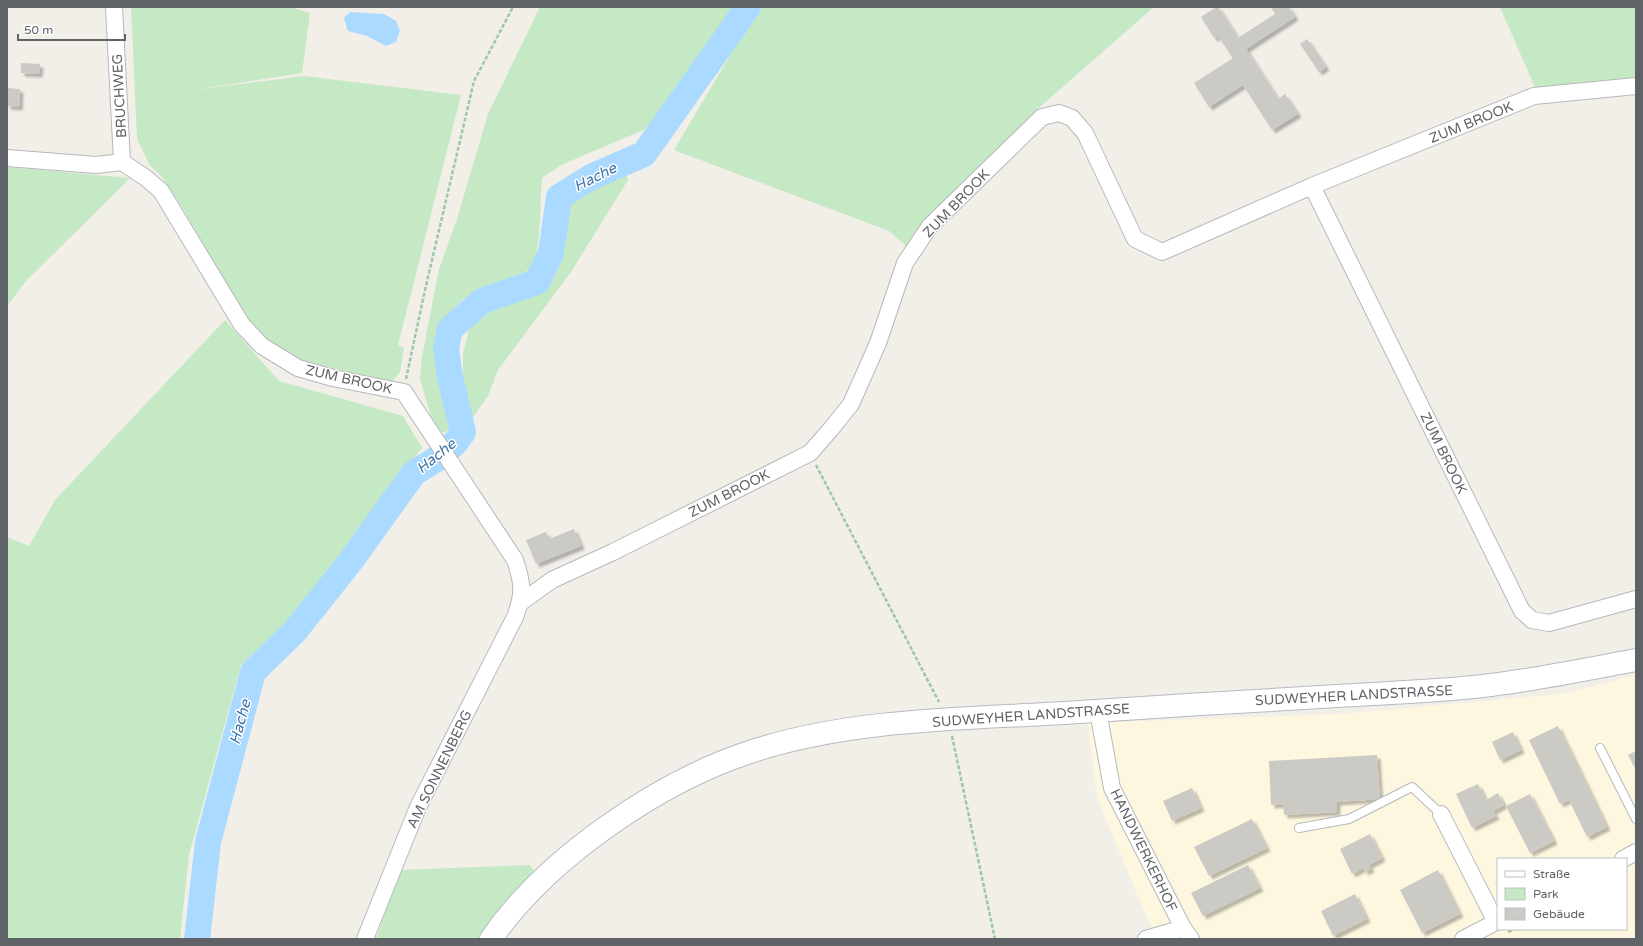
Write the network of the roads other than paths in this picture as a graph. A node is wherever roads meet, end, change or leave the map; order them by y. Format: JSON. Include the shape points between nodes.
{"nodes":[{"id":1,"x":114,"y":7,"type":"edge"},
{"id":2,"x":1636,"y":86,"type":"edge"},
{"id":3,"x":7,"y":158,"type":"edge"},
{"id":4,"x":122,"y":162,"type":"junction"},
{"id":5,"x":1312,"y":186,"type":"junction"},
{"id":6,"x":1636,"y":599,"type":"edge"},
{"id":7,"x":520,"y":603,"type":"junction"},
{"id":8,"x":1636,"y":660,"type":"edge"},
{"id":9,"x":1098,"y":711,"type":"junction"},
{"id":10,"x":1600,"y":748,"type":"dead end"},
{"id":11,"x":1442,"y":814,"type":"joint"},
{"id":12,"x":1636,"y":819,"type":"edge"},
{"id":13,"x":1299,"y":828,"type":"dead end"},
{"id":14,"x":1636,"y":852,"type":"edge"},
{"id":15,"x":1625,"y":858,"type":"edge"},
{"id":16,"x":1497,"y":922,"type":"edge"},
{"id":17,"x":1187,"y":934,"type":"edge"},
{"id":18,"x":366,"y":939,"type":"edge"},
{"id":19,"x":491,"y":939,"type":"edge"},
{"id":20,"x":1146,"y":939,"type":"edge"},
{"id":21,"x":1463,"y":939,"type":"edge"}],
"edges":[{"from":1,"to":4,"type":"street","name":"BRUCHWEG"},
{"from":2,"to":5,"type":"street","name":"ZUM BROOK","via":[[1534,96]]},
{"from":3,"to":4,"type":"street","via":[[96,164]]},
{"from":4,"to":7,"type":"street","name":"ZUM BROOK","via":[[161,191],[242,325],[262,346],[298,368],[333,378],[404,392],[515,560],[522,582]]},
{"from":5,"to":6,"type":"street","name":"ZUM BROOK","via":[[1522,611],[1532,620],[1549,623]]},
{"from":5,"to":7,"type":"street","name":"ZUM BROOK","via":[[1162,252],[1135,239],[1085,133],[1072,118],[1060,113],[1042,117],[930,226],[905,263],[878,342],[851,404],[810,452],[613,552],[552,580]]},
{"from":7,"to":18,"type":"street","name":"AM SONNENBERG","via":[[418,806]]},
{"from":8,"to":9,"type":"main road","name":"SUDWEYHER LANDSTRASSE","via":[[1543,678],[1435,691]]},
{"from":9,"to":17,"type":"street","name":"HANDWERKERHOF","via":[[1112,788]]},
{"from":9,"to":19,"type":"main road","name":"SUDWEYHER LANDSTRASSE","via":[[852,728],[800,738],[715,764],[680,781],[613,822],[528,894],[499,926]]},
{"from":10,"to":12,"type":"lane"},
{"from":11,"to":13,"type":"lane","via":[[1412,787],[1349,819]]},
{"from":11,"to":16,"type":"street"},
{"from":14,"to":15,"type":"street"},
{"from":16,"to":21,"type":"street"},
{"from":17,"to":20,"type":"street"}]}
